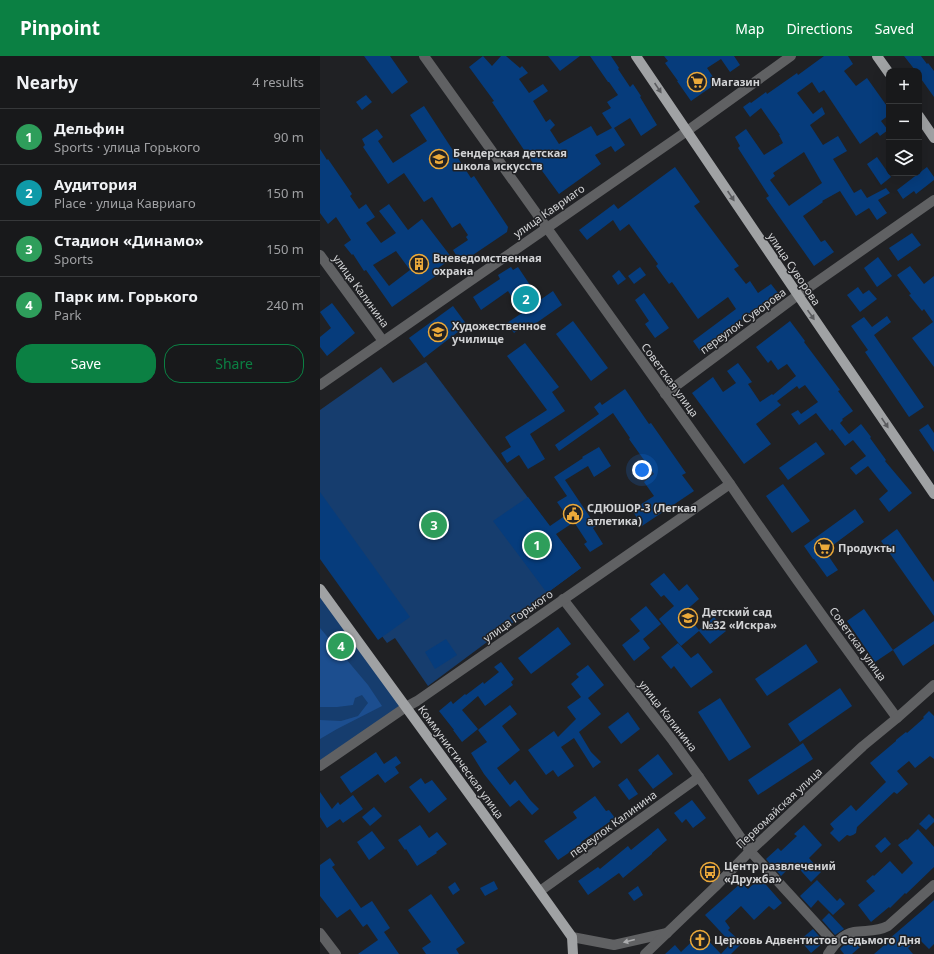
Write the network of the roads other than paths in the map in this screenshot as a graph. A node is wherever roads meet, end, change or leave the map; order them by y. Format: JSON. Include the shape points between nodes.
{"nodes":[{"id":1,"x":424,"y":56,"type":"edge"},
{"id":2,"x":636,"y":56,"type":"edge"},
{"id":3,"x":791,"y":56,"type":"edge"},
{"id":4,"x":877,"y":56,"type":"edge"},
{"id":5,"x":886,"y":69,"type":"edge"},
{"id":6,"x":922,"y":120,"type":"edge"},
{"id":7,"x":686,"y":131,"type":"junction"},
{"id":8,"x":934,"y":138,"type":"edge"},
{"id":9,"x":934,"y":200,"type":"edge"},
{"id":10,"x":546,"y":228,"type":"junction"},
{"id":11,"x":320,"y":255,"type":"edge"},
{"id":12,"x":798,"y":295,"type":"junction"},
{"id":13,"x":383,"y":341,"type":"junction"},
{"id":14,"x":320,"y":385,"type":"edge"},
{"id":15,"x":664,"y":394,"type":"junction"},
{"id":16,"x":730,"y":484,"type":"junction"},
{"id":17,"x":934,"y":494,"type":"edge"},
{"id":18,"x":320,"y":589,"type":"edge"},
{"id":19,"x":563,"y":599,"type":"junction"},
{"id":20,"x":934,"y":685,"type":"edge"},
{"id":21,"x":406,"y":707,"type":"junction"},
{"id":22,"x":897,"y":718,"type":"junction"},
{"id":23,"x":320,"y":766,"type":"edge"},
{"id":24,"x":700,"y":777,"type":"junction"},
{"id":25,"x":750,"y":851,"type":"junction"},
{"id":26,"x":934,"y":885,"type":"edge"},
{"id":27,"x":540,"y":891,"type":"junction"},
{"id":28,"x":320,"y":933,"type":"edge"},
{"id":29,"x":667,"y":933,"type":"junction"},
{"id":30,"x":572,"y":937,"type":"junction"},
{"id":31,"x":835,"y":944,"type":"junction"},
{"id":32,"x":336,"y":954,"type":"edge"},
{"id":33,"x":573,"y":954,"type":"edge"},
{"id":34,"x":645,"y":954,"type":"edge"},
{"id":35,"x":828,"y":954,"type":"edge"}],
"edges":[{"from":1,"to":10,"type":"street","name":"Советская улица"},
{"from":2,"to":7,"type":"main road","name":"улица Суворова","one_way":true},
{"from":3,"to":7,"type":"street","name":"улица Кавриаго"},
{"from":4,"to":5,"type":"main road"},
{"from":6,"to":8,"type":"main road"},
{"from":7,"to":10,"type":"street","name":"улица Кавриаго"},
{"from":7,"to":12,"type":"main road","name":"улица Суворова","one_way":true},
{"from":9,"to":12,"type":"street","name":"переулок Суворова"},
{"from":10,"to":13,"type":"street","name":"улица Кавриаго"},
{"from":10,"to":15,"type":"street","name":"Советская улица"},
{"from":11,"to":13,"type":"street","name":"улица Калинина"},
{"from":12,"to":15,"type":"street","name":"переулок Суворова"},
{"from":12,"to":17,"type":"main road","name":"улица Суворова","one_way":true},
{"from":13,"to":14,"type":"street","name":"улица Кавриаго"},
{"from":15,"to":16,"type":"street","name":"Советская улица"},
{"from":16,"to":19,"type":"street","name":"улица Горького"},
{"from":16,"to":22,"type":"street","name":"Советская улица","via":[[781,559]]},
{"from":18,"to":21,"type":"main road","name":"Коммунистическая улица"},
{"from":19,"to":21,"type":"street","name":"улица Горького"},
{"from":19,"to":24,"type":"street","name":"улица Калинина"},
{"from":20,"to":22,"type":"street","name":"Первомайская улица"},
{"from":21,"to":23,"type":"street","name":"улица Горького"},
{"from":21,"to":27,"type":"main road","name":"Коммунистическая улица"},
{"from":22,"to":25,"type":"street","name":"Первомайская улица"},
{"from":24,"to":25,"type":"street","name":"улица Калинина"},
{"from":24,"to":27,"type":"street","name":"переулок Калинина"},
{"from":25,"to":29,"type":"street","name":"Первомайская улица"},
{"from":25,"to":31,"type":"street","name":"улица Калинина"},
{"from":26,"to":31,"type":"street","via":[[888,926],[881,930],[846,934]]},
{"from":27,"to":30,"type":"main road","name":"Коммунистическая улица"},
{"from":28,"to":32,"type":"street"},
{"from":29,"to":30,"type":"street","one_way":true,"via":[[614,945]]},
{"from":29,"to":34,"type":"street","name":"Первомайская улица"},
{"from":30,"to":33,"type":"main road"},
{"from":31,"to":35,"type":"street"}]}
